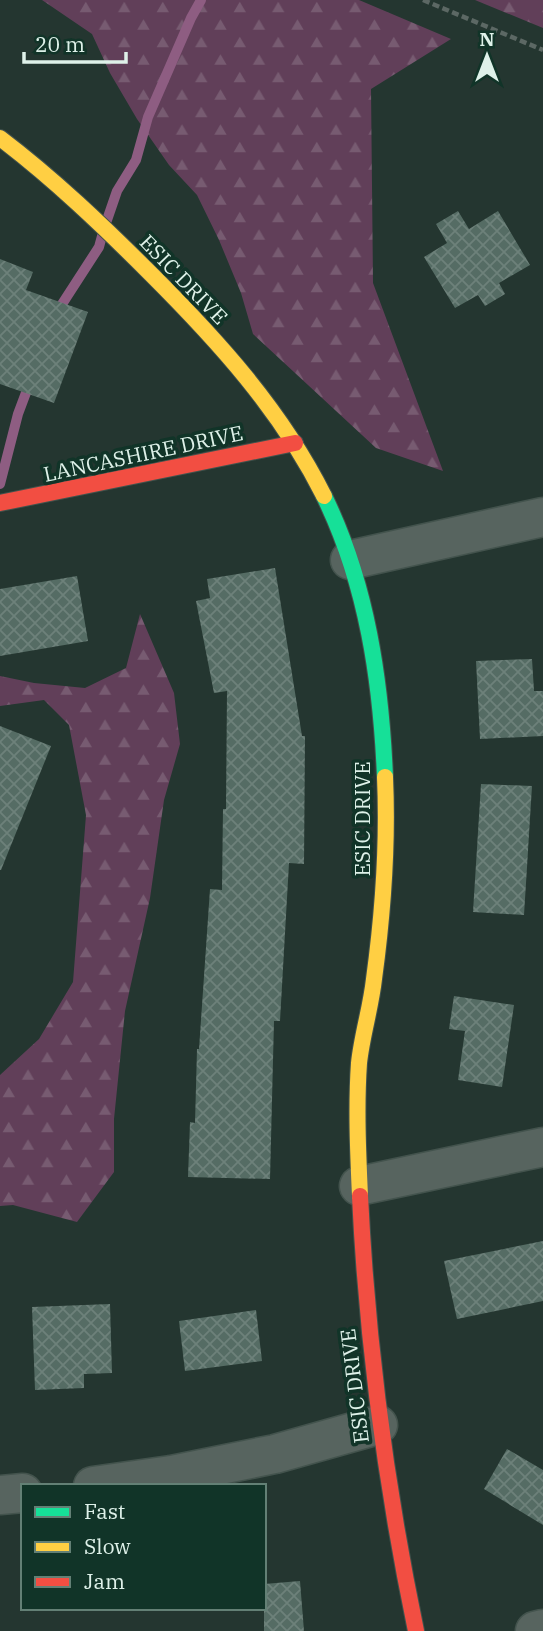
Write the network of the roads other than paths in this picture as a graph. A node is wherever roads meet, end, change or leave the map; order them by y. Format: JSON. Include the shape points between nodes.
{"nodes":[{"id":1,"x":0,"y":138,"type":"edge"},
{"id":2,"x":295,"y":443,"type":"junction"},
{"id":3,"x":0,"y":503,"type":"edge"},
{"id":4,"x":543,"y":517,"type":"edge"},
{"id":5,"x":350,"y":559,"type":"junction"},
{"id":6,"x":543,"y":1147,"type":"edge"},
{"id":7,"x":359,"y":1186,"type":"junction"},
{"id":8,"x":378,"y":1425,"type":"junction"},
{"id":9,"x":107,"y":1484,"type":"edge"},
{"id":10,"x":21,"y":1493,"type":"edge"},
{"id":11,"x":0,"y":1495,"type":"edge"},
{"id":12,"x":543,"y":1629,"type":"edge"},
{"id":13,"x":416,"y":1631,"type":"edge"},
{"id":14,"x":535,"y":1631,"type":"edge"}],
"edges":[{"from":1,"to":2,"type":"street","name":"ESIC DRIVE","via":[[40,167],[200,323],[249,379]]},
{"from":2,"to":3,"type":"street","name":"LANCASHIRE DRIVE"},
{"from":2,"to":5,"type":"street","name":"ESIC DRIVE","via":[[324,495]]},
{"from":4,"to":5,"type":"street"},
{"from":5,"to":7,"type":"street","name":"ESIC DRIVE","via":[[364,604],[380,711],[386,804],[383,912],[359,1065]]},
{"from":6,"to":7,"type":"street"},
{"from":7,"to":8,"type":"street","name":"ESIC DRIVE"},
{"from":8,"to":9,"type":"street","via":[[275,1454]]},
{"from":8,"to":13,"type":"street","name":"ESIC DRIVE"},
{"from":10,"to":11,"type":"street"},
{"from":12,"to":14,"type":"street"}]}
